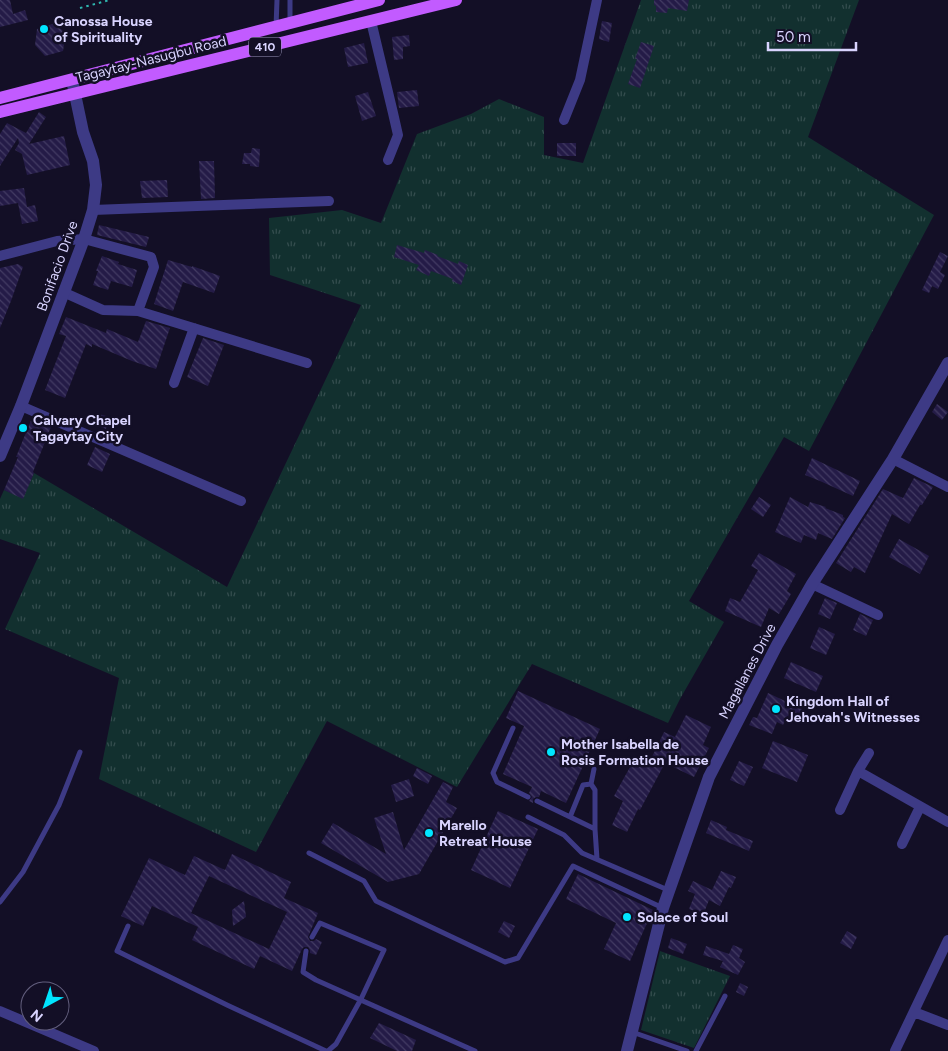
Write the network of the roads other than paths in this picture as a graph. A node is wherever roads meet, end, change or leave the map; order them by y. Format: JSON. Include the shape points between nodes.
{"nodes":[{"id":1,"x":277,"y":0,"type":"edge"},
{"id":2,"x":290,"y":0,"type":"edge"},
{"id":3,"x":379,"y":0,"type":"edge"},
{"id":4,"x":456,"y":0,"type":"edge"},
{"id":5,"x":597,"y":0,"type":"edge"},
{"id":6,"x":371,"y":21,"type":"junction"},
{"id":7,"x":290,"y":23,"type":"junction"},
{"id":8,"x":276,"y":27,"type":"junction"},
{"id":9,"x":72,"y":80,"type":"junction"},
{"id":10,"x":74,"y":94,"type":"junction"},
{"id":11,"x":0,"y":98,"type":"edge"},
{"id":12,"x":0,"y":112,"type":"edge"},
{"id":13,"x":564,"y":120,"type":"dead end"},
{"id":14,"x":388,"y":160,"type":"dead end"},
{"id":15,"x":329,"y":200,"type":"dead end"},
{"id":16,"x":93,"y":210,"type":"junction"},
{"id":17,"x":84,"y":239,"type":"junction"},
{"id":18,"x":0,"y":256,"type":"edge"},
{"id":19,"x":63,"y":292,"type":"junction"},
{"id":20,"x":138,"y":311,"type":"junction"},
{"id":21,"x":194,"y":328,"type":"junction"},
{"id":22,"x":307,"y":363,"type":"dead end"},
{"id":23,"x":948,"y":363,"type":"edge"},
{"id":24,"x":174,"y":383,"type":"dead end"},
{"id":25,"x":21,"y":406,"type":"junction"},
{"id":26,"x":0,"y":456,"type":"edge"},
{"id":27,"x":893,"y":458,"type":"junction"},
{"id":28,"x":948,"y":487,"type":"edge"},
{"id":29,"x":242,"y":500,"type":"dead end"},
{"id":30,"x":812,"y":584,"type":"junction"},
{"id":31,"x":878,"y":615,"type":"dead end"},
{"id":32,"x":513,"y":728,"type":"dead end"},
{"id":33,"x":80,"y":752,"type":"dead end"},
{"id":34,"x":870,"y":754,"type":"dead end"},
{"id":35,"x":594,"y":768,"type":"dead end"},
{"id":36,"x":858,"y":771,"type":"junction"},
{"id":37,"x":590,"y":784,"type":"junction"},
{"id":38,"x":528,"y":797,"type":"dead end"},
{"id":39,"x":537,"y":801,"type":"dead end"},
{"id":40,"x":920,"y":807,"type":"junction"},
{"id":41,"x":840,"y":810,"type":"dead end"},
{"id":42,"x":570,"y":816,"type":"junction"},
{"id":43,"x":528,"y":817,"type":"dead end"},
{"id":44,"x":948,"y":822,"type":"edge"},
{"id":45,"x":595,"y":829,"type":"junction"},
{"id":46,"x":902,"y":844,"type":"dead end"},
{"id":47,"x":309,"y":853,"type":"dead end"},
{"id":48,"x":597,"y":859,"type":"junction"},
{"id":49,"x":669,"y":891,"type":"junction"},
{"id":50,"x":0,"y":902,"type":"edge"},
{"id":51,"x":663,"y":908,"type":"junction"},
{"id":52,"x":128,"y":926,"type":"dead end"},
{"id":53,"x":312,"y":937,"type":"dead end"},
{"id":54,"x":948,"y":940,"type":"edge"},
{"id":55,"x":306,"y":951,"type":"dead end"},
{"id":56,"x":725,"y":996,"type":"dead end"},
{"id":57,"x":361,"y":999,"type":"junction"},
{"id":58,"x":0,"y":1012,"type":"edge"},
{"id":59,"x":914,"y":1012,"type":"junction"},
{"id":60,"x":948,"y":1025,"type":"edge"},
{"id":61,"x":632,"y":1032,"type":"junction"},
{"id":62,"x":94,"y":1051,"type":"edge"},
{"id":63,"x":327,"y":1051,"type":"edge"},
{"id":64,"x":475,"y":1051,"type":"edge"},
{"id":65,"x":626,"y":1051,"type":"edge"},
{"id":66,"x":687,"y":1051,"type":"edge"},
{"id":67,"x":696,"y":1051,"type":"edge"},
{"id":68,"x":895,"y":1051,"type":"edge"}],
"edges":[{"from":1,"to":8,"type":"lane"},
{"from":2,"to":7,"type":"lane"},
{"from":3,"to":7,"type":"main road","name":"Tagaytay-Nasugbu Road","number":"410"},
{"from":4,"to":6,"type":"main road","name":"Tagaytay-Nasugbu Road","number":"410"},
{"from":5,"to":13,"type":"street","via":[[580,80]]},
{"from":6,"to":10,"type":"main road","name":"Tagaytay-Nasugbu Road","number":"410"},
{"from":6,"to":14,"type":"street","via":[[398,135]]},
{"from":7,"to":8,"type":"main road","name":"Tagaytay-Nasugbu Road","number":"410"},
{"from":8,"to":9,"type":"main road","name":"Tagaytay-Nasugbu Road","number":"410"},
{"from":9,"to":10,"type":"street","name":"Bonifacio Drive"},
{"from":9,"to":11,"type":"main road","name":"Tagaytay-Nasugbu Road","number":"410"},
{"from":10,"to":12,"type":"main road","name":"Tagaytay-Nasugbu Road","number":"410"},
{"from":10,"to":16,"type":"street","name":"Bonifacio Drive","via":[[93,161],[96,185]]},
{"from":15,"to":16,"type":"street"},
{"from":16,"to":17,"type":"street","name":"Bonifacio Drive"},
{"from":17,"to":18,"type":"street","via":[[57,240]]},
{"from":17,"to":19,"type":"street","name":"Bonifacio Drive"},
{"from":17,"to":20,"type":"street","via":[[152,258],[154,267]]},
{"from":19,"to":20,"type":"street","via":[[103,310]]},
{"from":19,"to":25,"type":"street","name":"Bonifacio Drive"},
{"from":20,"to":21,"type":"street"},
{"from":21,"to":22,"type":"street"},
{"from":21,"to":24,"type":"street"},
{"from":23,"to":27,"type":"street","name":"Magallanes Drive"},
{"from":25,"to":26,"type":"street","name":"Bonifacio Drive"},
{"from":25,"to":29,"type":"street"},
{"from":27,"to":28,"type":"street"},
{"from":27,"to":30,"type":"street","name":"Magallanes Drive"},
{"from":30,"to":31,"type":"street"},
{"from":30,"to":49,"type":"street","name":"Magallanes Drive","via":[[709,777]]},
{"from":32,"to":38,"type":"lane","via":[[493,773],[497,782]]},
{"from":33,"to":50,"type":"lane","via":[[60,805],[22,872]]},
{"from":34,"to":36,"type":"street"},
{"from":35,"to":37,"type":"lane"},
{"from":36,"to":40,"type":"street"},
{"from":36,"to":41,"type":"street"},
{"from":37,"to":42,"type":"lane","via":[[582,785]]},
{"from":37,"to":45,"type":"lane","via":[[595,790]]},
{"from":39,"to":42,"type":"lane"},
{"from":40,"to":44,"type":"street"},
{"from":40,"to":46,"type":"street"},
{"from":42,"to":45,"type":"lane"},
{"from":43,"to":48,"type":"lane","via":[[564,835],[582,852]]},
{"from":45,"to":48,"type":"lane"},
{"from":47,"to":51,"type":"lane","via":[[364,881],[376,901],[505,962],[518,958],[573,866]]},
{"from":48,"to":49,"type":"lane"},
{"from":49,"to":51,"type":"street","name":"Magallanes Drive"},
{"from":51,"to":61,"type":"street","name":"Magallanes Drive"},
{"from":52,"to":63,"type":"lane","via":[[117,951]]},
{"from":53,"to":57,"type":"lane","via":[[320,923],[384,950]]},
{"from":54,"to":59,"type":"street"},
{"from":55,"to":57,"type":"lane","via":[[303,972]]},
{"from":56,"to":67,"type":"lane"},
{"from":57,"to":63,"type":"lane","via":[[336,1044]]},
{"from":57,"to":64,"type":"lane"},
{"from":58,"to":62,"type":"street"},
{"from":59,"to":60,"type":"street"},
{"from":59,"to":68,"type":"street"},
{"from":61,"to":65,"type":"street","name":"Magallanes Drive"},
{"from":61,"to":66,"type":"lane"}]}
